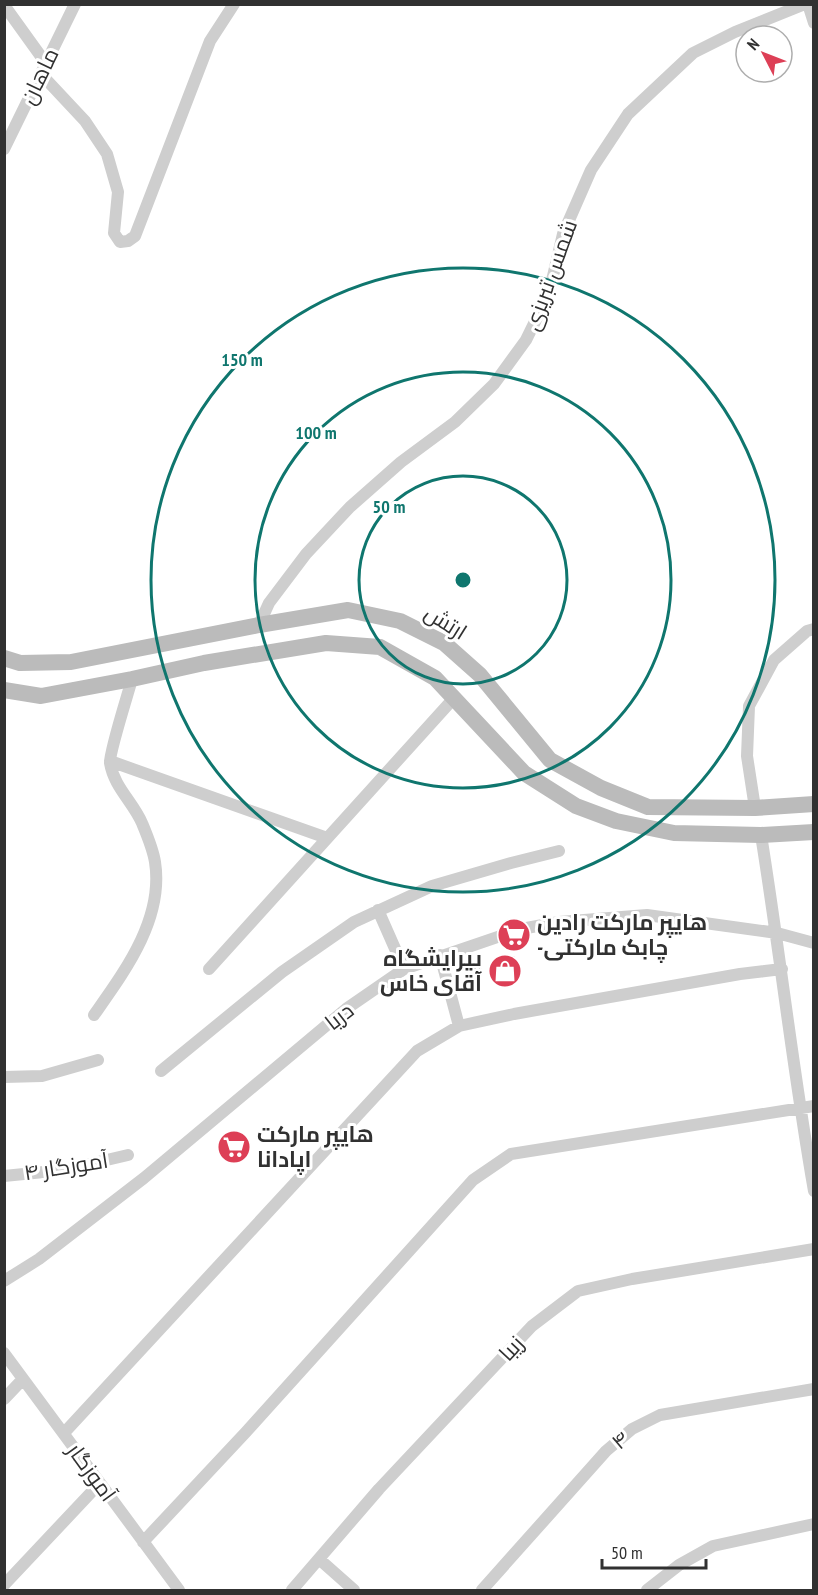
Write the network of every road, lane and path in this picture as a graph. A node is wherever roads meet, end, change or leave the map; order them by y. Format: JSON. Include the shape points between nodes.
{"nodes":[{"id":1,"x":75,"y":4,"type":"edge"},
{"id":2,"x":234,"y":4,"type":"edge"},
{"id":3,"x":806,"y":4,"type":"edge"},
{"id":4,"x":4,"y":5,"type":"edge"},
{"id":5,"x":813,"y":23,"type":"edge"},
{"id":6,"x":45,"y":62,"type":"junction"},
{"id":7,"x":41,"y":74,"type":"junction"},
{"id":8,"x":4,"y":149,"type":"edge"},
{"id":9,"x":259,"y":626,"type":"junction"},
{"id":10,"x":813,"y":629,"type":"edge"},
{"id":11,"x":4,"y":658,"type":"edge"},
{"id":12,"x":132,"y":679,"type":"junction"},
{"id":13,"x":4,"y":690,"type":"edge"},
{"id":14,"x":454,"y":698,"type":"junction"},
{"id":15,"x":110,"y":761,"type":"junction"},
{"id":16,"x":813,"y":804,"type":"edge"},
{"id":17,"x":755,"y":808,"type":"junction"},
{"id":18,"x":813,"y":832,"type":"edge"},
{"id":19,"x":761,"y":835,"type":"junction"},
{"id":20,"x":327,"y":838,"type":"junction"},
{"id":21,"x":559,"y":851,"type":"dead end"},
{"id":22,"x":378,"y":910,"type":"junction"},
{"id":23,"x":777,"y":933,"type":"junction"},
{"id":24,"x":813,"y":943,"type":"edge"},
{"id":25,"x":440,"y":955,"type":"junction"},
{"id":26,"x":209,"y":969,"type":"dead end"},
{"id":27,"x":404,"y":969,"type":"junction"},
{"id":28,"x":782,"y":969,"type":"junction"},
{"id":29,"x":94,"y":1015,"type":"dead end"},
{"id":30,"x":459,"y":1026,"type":"junction"},
{"id":31,"x":98,"y":1060,"type":"dead end"},
{"id":32,"x":161,"y":1071,"type":"dead end"},
{"id":33,"x":4,"y":1077,"type":"edge"},
{"id":34,"x":813,"y":1106,"type":"edge"},
{"id":35,"x":800,"y":1108,"type":"junction"},
{"id":36,"x":128,"y":1155,"type":"dead end"},
{"id":37,"x":4,"y":1176,"type":"edge"},
{"id":38,"x":813,"y":1191,"type":"edge"},
{"id":39,"x":813,"y":1249,"type":"edge"},
{"id":40,"x":4,"y":1281,"type":"edge"},
{"id":41,"x":4,"y":1353,"type":"edge"},
{"id":42,"x":23,"y":1379,"type":"junction"},
{"id":43,"x":813,"y":1389,"type":"edge"},
{"id":44,"x":4,"y":1399,"type":"edge"},
{"id":45,"x":64,"y":1433,"type":"junction"},
{"id":46,"x":100,"y":1483,"type":"junction"},
{"id":47,"x":813,"y":1524,"type":"edge"},
{"id":48,"x":143,"y":1542,"type":"junction"},
{"id":49,"x":319,"y":1559,"type":"junction"},
{"id":50,"x":4,"y":1586,"type":"edge"},
{"id":51,"x":179,"y":1590,"type":"edge"},
{"id":52,"x":292,"y":1590,"type":"edge"},
{"id":53,"x":354,"y":1590,"type":"edge"},
{"id":54,"x":482,"y":1590,"type":"edge"},
{"id":55,"x":647,"y":1590,"type":"edge"}],
"edges":[{"from":1,"to":6,"type":"street","name":"ماهان"},
{"from":2,"to":7,"type":"street","via":[[210,41],[135,236],[128,241],[120,242],[114,233],[117,192],[107,154],[85,121]]},
{"from":3,"to":5,"type":"street"},
{"from":3,"to":9,"type":"street","name":"شمس تبریزی","via":[[693,53],[628,114],[591,170],[563,234],[549,293],[526,340],[494,384],[456,422],[401,462],[350,507],[306,554],[269,603]]},
{"from":4,"to":6,"type":"street"},
{"from":6,"to":7,"type":"street","name":"ماهان"},
{"from":7,"to":8,"type":"street","name":"ماهان"},
{"from":9,"to":11,"type":"main road","name":"ارتش","via":[[71,662],[21,663]]},
{"from":9,"to":17,"type":"main road","name":"ارتش","via":[[348,610],[400,621],[444,644],[480,675],[550,760],[601,788],[648,807]]},
{"from":10,"to":17,"type":"street","via":[[774,660],[749,706],[747,756]]},
{"from":12,"to":13,"type":"main road","via":[[41,696]]},
{"from":12,"to":14,"type":"main road","via":[[326,643],[380,647],[435,678]]},
{"from":12,"to":15,"type":"street"},
{"from":14,"to":19,"type":"main road","via":[[525,772],[576,806],[616,821],[674,834]]},
{"from":14,"to":20,"type":"street"},
{"from":15,"to":20,"type":"street"},
{"from":15,"to":29,"type":"street","via":[[117,785],[148,837],[157,887],[151,916],[129,964]]},
{"from":16,"to":17,"type":"main road","name":"ارتش"},
{"from":18,"to":19,"type":"main road"},
{"from":19,"to":23,"type":"street"},
{"from":20,"to":26,"type":"street"},
{"from":21,"to":22,"type":"street","via":[[432,886]]},
{"from":22,"to":27,"type":"street"},
{"from":22,"to":32,"type":"street","via":[[282,972]]},
{"from":23,"to":24,"type":"street","name":"دریا"},
{"from":23,"to":25,"type":"street","name":"دریا","via":[[647,915],[521,929]]},
{"from":23,"to":28,"type":"street"},
{"from":25,"to":27,"type":"street","name":"دریا"},
{"from":25,"to":30,"type":"street"},
{"from":27,"to":40,"type":"street","name":"دریا","via":[[346,1009],[144,1178]]},
{"from":28,"to":30,"type":"street"},
{"from":28,"to":35,"type":"street"},
{"from":30,"to":45,"type":"street","via":[[417,1051]]},
{"from":31,"to":33,"type":"street","via":[[42,1076]]},
{"from":34,"to":35,"type":"street"},
{"from":35,"to":38,"type":"street"},
{"from":35,"to":48,"type":"street","via":[[512,1154],[472,1180]]},
{"from":36,"to":37,"type":"street","name":"آموزگار ۴","via":[[64,1170]]},
{"from":39,"to":49,"type":"street","name":"زیبا","via":[[578,1291],[532,1326]]},
{"from":41,"to":42,"type":"street","name":"آموزگار"},
{"from":42,"to":44,"type":"street"},
{"from":42,"to":45,"type":"street","name":"آموزگار"},
{"from":43,"to":54,"type":"street","name":"۴","via":[[660,1415],[632,1429],[606,1451]]},
{"from":45,"to":46,"type":"street","name":"آموزگار"},
{"from":46,"to":48,"type":"street","name":"آموزگار"},
{"from":46,"to":50,"type":"street"},
{"from":47,"to":55,"type":"street","via":[[713,1546],[679,1565]]},
{"from":48,"to":51,"type":"street","name":"آموزگار"},
{"from":49,"to":52,"type":"street","name":"زیبا"},
{"from":49,"to":53,"type":"street"}]}
